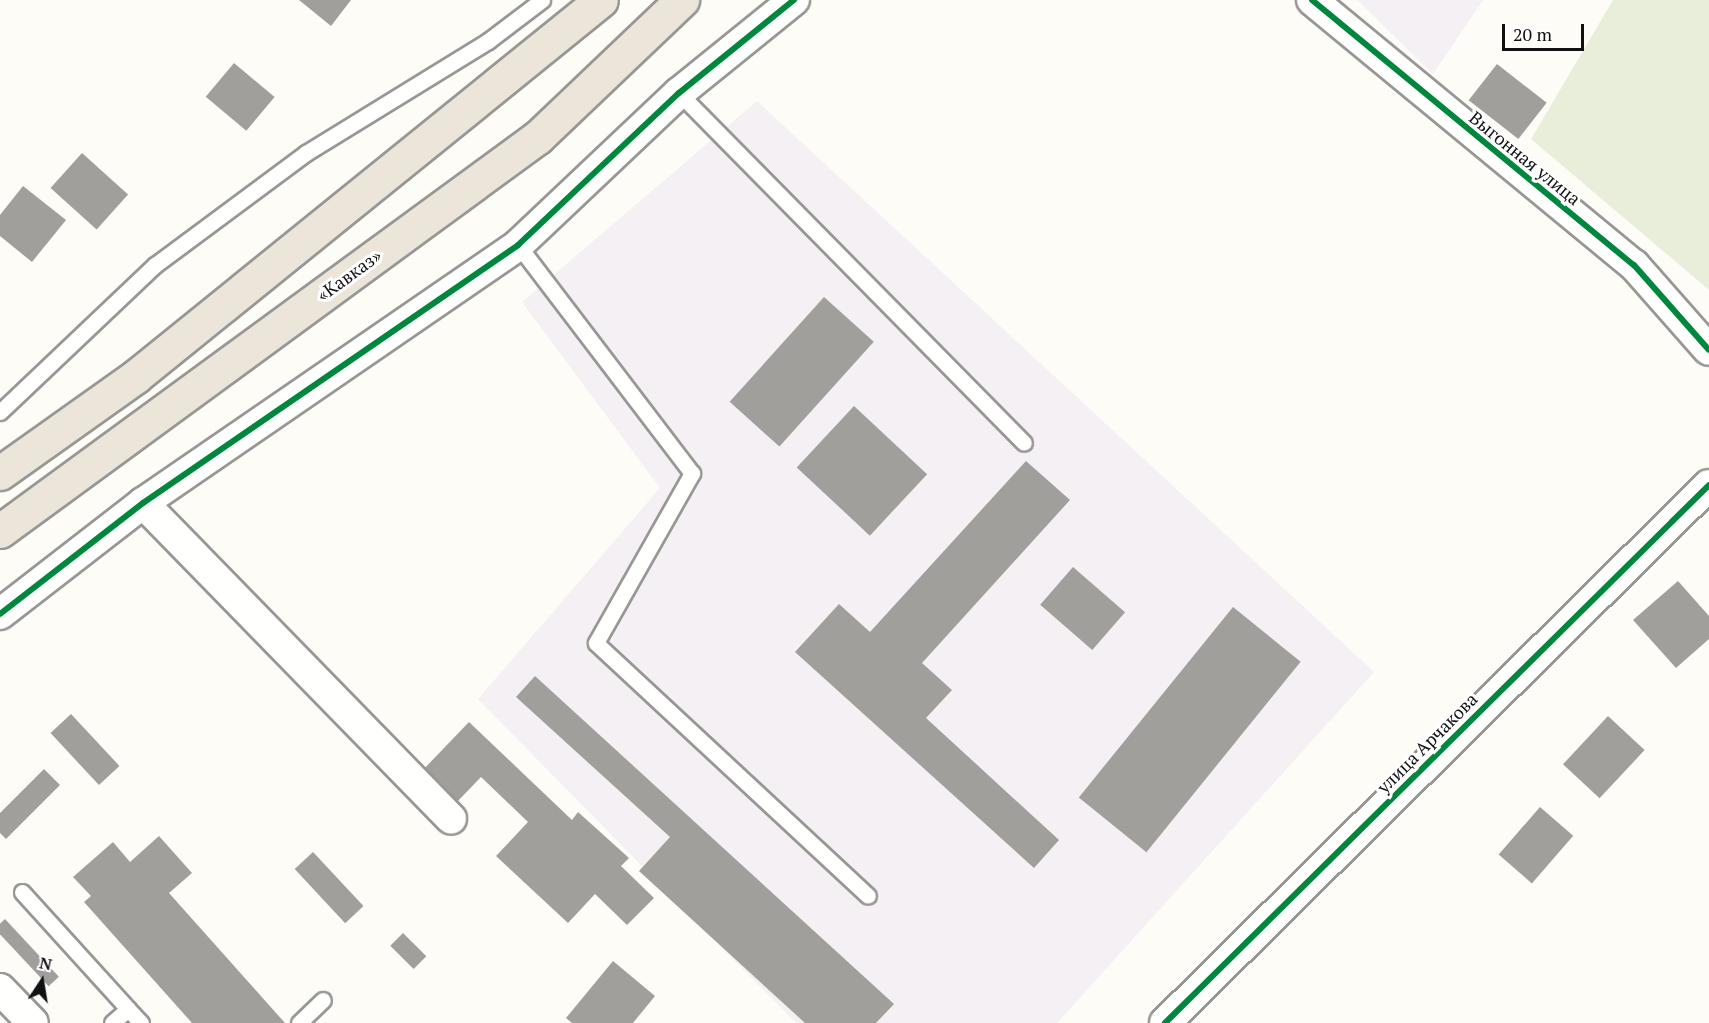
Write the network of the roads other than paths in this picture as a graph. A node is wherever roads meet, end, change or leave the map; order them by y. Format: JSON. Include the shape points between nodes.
{"nodes":[{"id":1,"x":542,"y":0,"type":"edge"},
{"id":2,"x":601,"y":0,"type":"edge"},
{"id":3,"x":682,"y":0,"type":"edge"},
{"id":4,"x":794,"y":0,"type":"edge"},
{"id":5,"x":1312,"y":0,"type":"edge"},
{"id":6,"x":679,"y":93,"type":"junction"},
{"id":7,"x":518,"y":245,"type":"junction"},
{"id":8,"x":1709,"y":350,"type":"edge"},
{"id":9,"x":0,"y":412,"type":"edge"},
{"id":10,"x":1024,"y":443,"type":"dead end"},
{"id":11,"x":0,"y":473,"type":"edge"},
{"id":12,"x":1709,"y":485,"type":"edge"},
{"id":13,"x":143,"y":502,"type":"junction"},
{"id":14,"x":0,"y":531,"type":"edge"},
{"id":15,"x":0,"y":614,"type":"edge"},
{"id":16,"x":452,"y":819,"type":"dead end"},
{"id":17,"x":22,"y":892,"type":"dead end"},
{"id":18,"x":868,"y":896,"type":"dead end"},
{"id":19,"x":0,"y":988,"type":"edge"},
{"id":20,"x":323,"y":1000,"type":"dead end"},
{"id":21,"x":128,"y":1009,"type":"junction"},
{"id":22,"x":33,"y":1023,"type":"edge"},
{"id":23,"x":112,"y":1023,"type":"edge"},
{"id":24,"x":141,"y":1023,"type":"edge"},
{"id":25,"x":299,"y":1023,"type":"edge"},
{"id":26,"x":1165,"y":1023,"type":"edge"}],
"edges":[{"from":1,"to":9,"type":"lane","via":[[488,41],[306,153],[155,266]]},
{"from":2,"to":11,"type":"highway","via":[[135,377]]},
{"from":3,"to":14,"type":"highway","name":"«Кавказ»","via":[[538,136]]},
{"from":4,"to":6,"type":"street"},
{"from":5,"to":8,"type":"street","name":"Выгонная улица","via":[[1634,265]]},
{"from":6,"to":7,"type":"street"},
{"from":6,"to":10,"type":"lane"},
{"from":7,"to":13,"type":"street"},
{"from":7,"to":18,"type":"lane","via":[[692,473],[596,643]]},
{"from":12,"to":26,"type":"street","name":"улица Арчакова"},
{"from":13,"to":15,"type":"street"},
{"from":13,"to":16,"type":"street"},
{"from":17,"to":21,"type":"lane"},
{"from":19,"to":22,"type":"street"},
{"from":20,"to":25,"type":"lane"},
{"from":21,"to":23,"type":"lane"},
{"from":21,"to":24,"type":"lane"}]}
